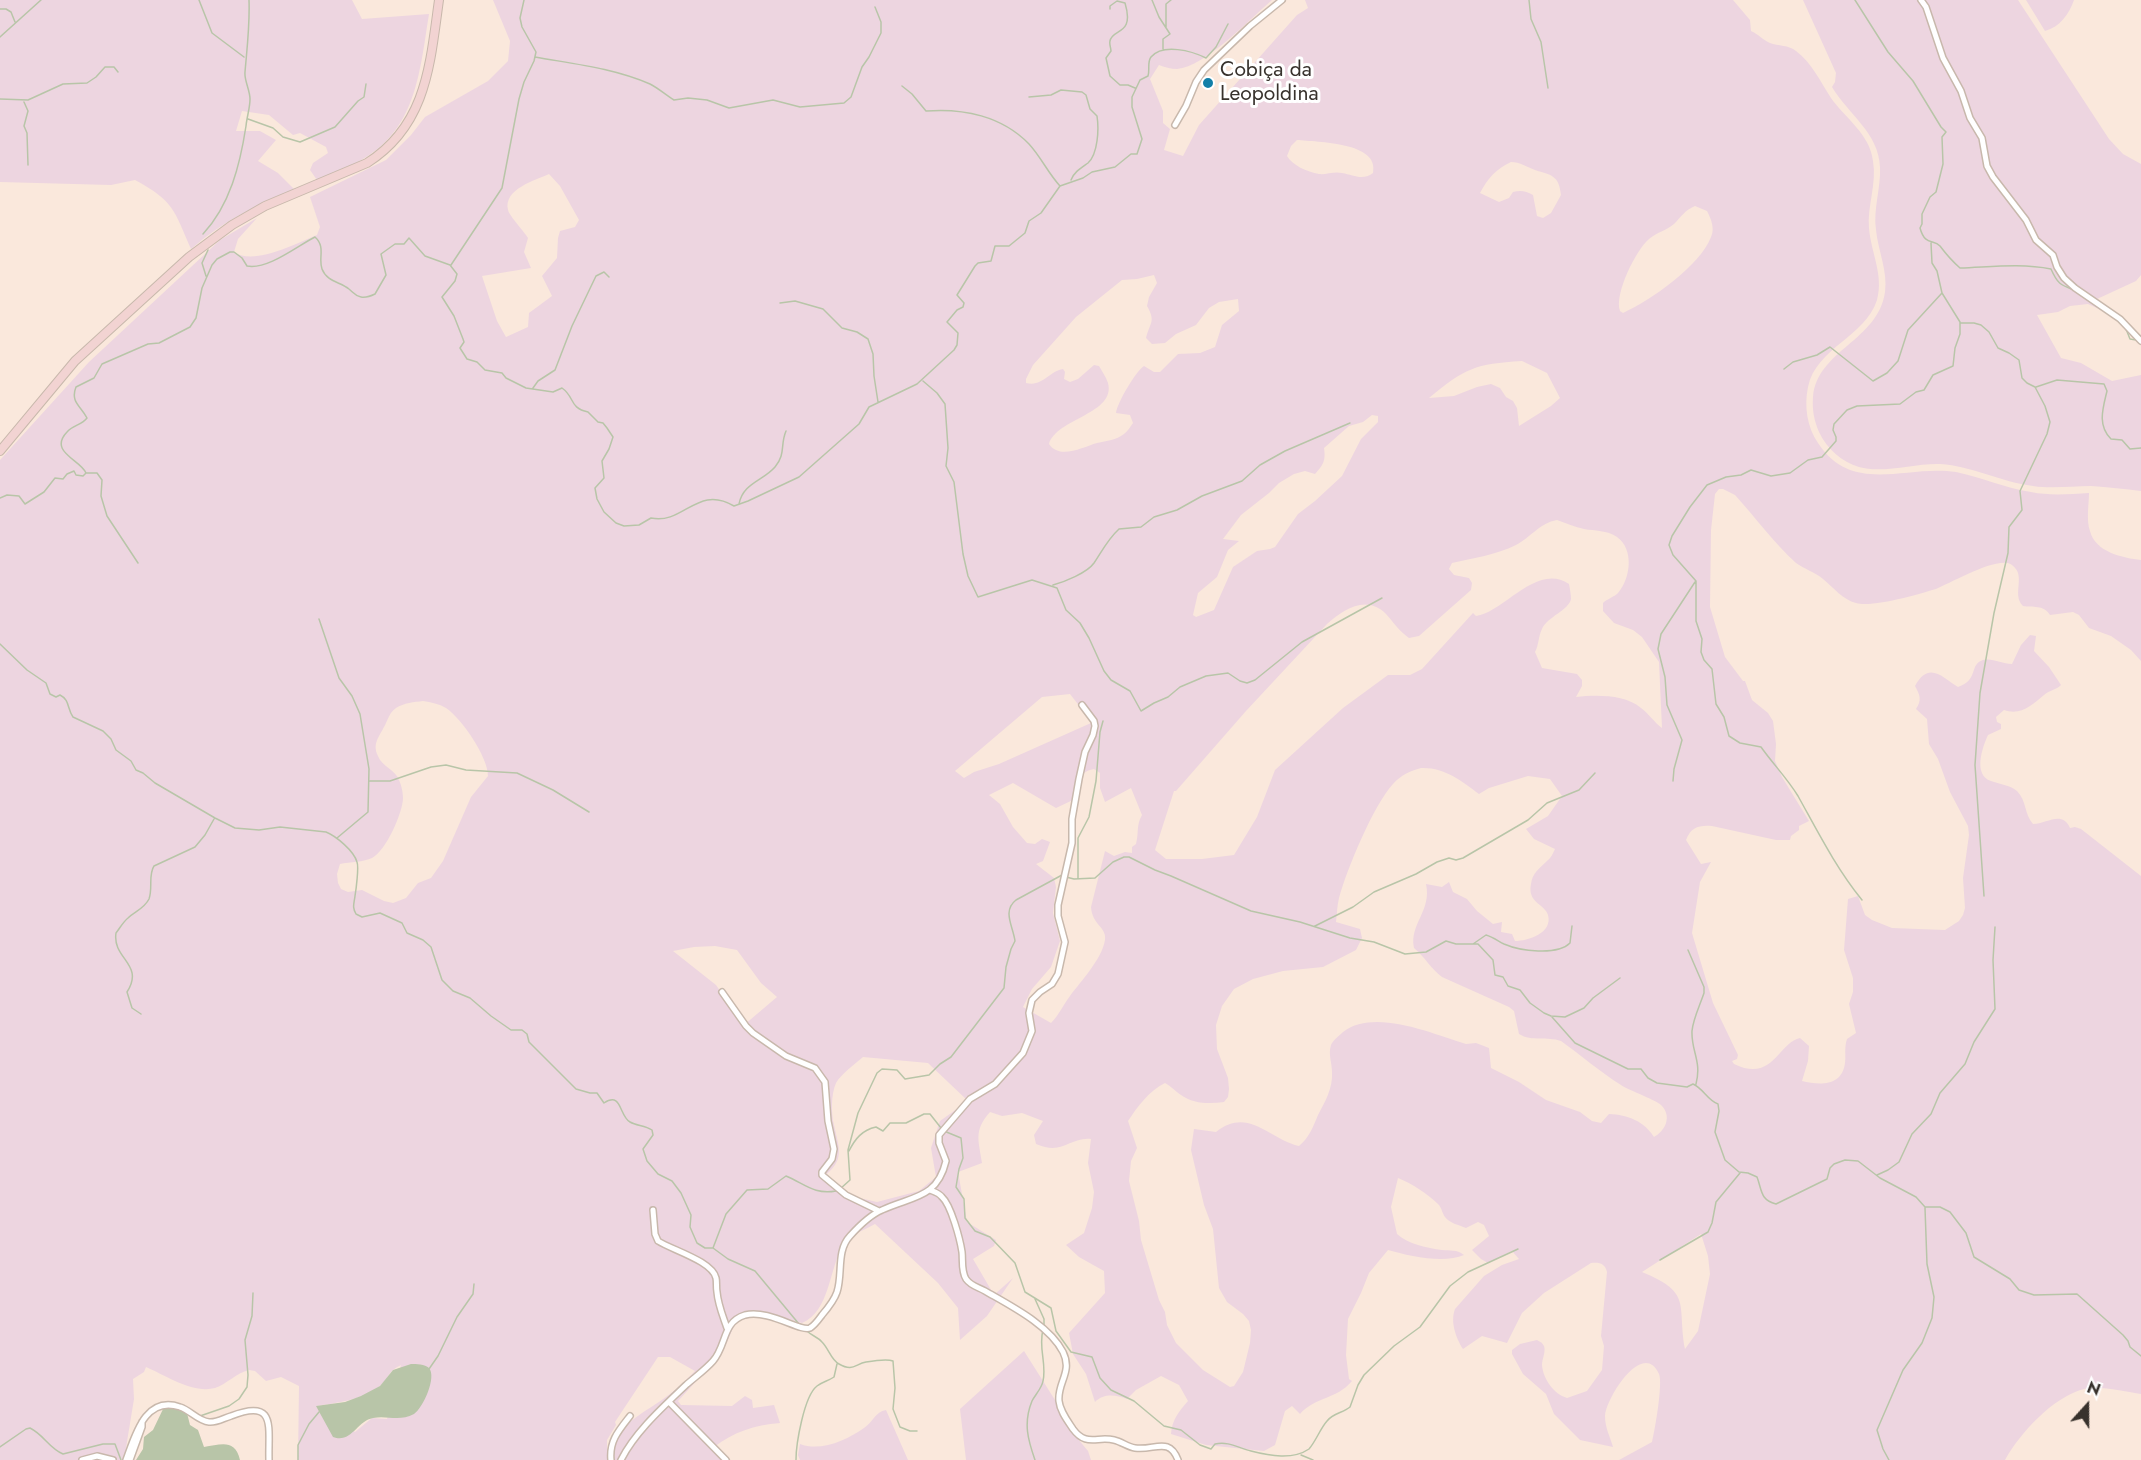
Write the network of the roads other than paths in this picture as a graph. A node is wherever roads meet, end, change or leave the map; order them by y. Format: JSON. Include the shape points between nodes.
{"nodes":[{"id":1,"x":439,"y":0,"type":"edge"},
{"id":2,"x":1282,"y":0,"type":"edge"},
{"id":3,"x":1921,"y":0,"type":"edge"},
{"id":4,"x":1175,"y":125,"type":"dead end"},
{"id":5,"x":2141,"y":340,"type":"edge"},
{"id":6,"x":0,"y":451,"type":"edge"},
{"id":7,"x":1082,"y":705,"type":"dead end"},
{"id":8,"x":722,"y":992,"type":"dead end"},
{"id":9,"x":930,"y":1190,"type":"junction"},
{"id":10,"x":653,"y":1210,"type":"dead end"},
{"id":11,"x":879,"y":1211,"type":"junction"},
{"id":12,"x":727,"y":1328,"type":"junction"},
{"id":13,"x":670,"y":1403,"type":"junction"},
{"id":14,"x":630,"y":1416,"type":"dead end"},
{"id":15,"x":82,"y":1460,"type":"edge"},
{"id":16,"x":113,"y":1460,"type":"edge"},
{"id":17,"x":128,"y":1460,"type":"edge"},
{"id":18,"x":269,"y":1460,"type":"edge"},
{"id":19,"x":611,"y":1460,"type":"edge"},
{"id":20,"x":621,"y":1460,"type":"edge"},
{"id":21,"x":726,"y":1460,"type":"edge"},
{"id":22,"x":1178,"y":1460,"type":"edge"}],
"edges":[{"from":1,"to":6,"type":"main road","via":[[424,89],[413,115],[396,139],[367,163],[265,206],[195,252],[75,361]]},
{"from":2,"to":4,"type":"street","via":[[1204,70]]},
{"from":3,"to":5,"type":"street","via":[[1943,58],[1982,138],[1993,177],[2026,220],[2036,240],[2053,255],[2064,278],[2120,319]]},
{"from":7,"to":9,"type":"street","via":[[1095,726],[1079,779],[1072,843],[1058,905],[1065,942],[1058,974],[1032,1000],[1032,1031],[1023,1053],[995,1084],[970,1099],[939,1135],[946,1161],[938,1182]]},
{"from":8,"to":11,"type":"street","via":[[753,1033],[786,1056],[819,1071],[827,1087],[828,1121],[834,1143],[822,1175],[846,1195]]},
{"from":9,"to":11,"type":"street"},
{"from":9,"to":22,"type":"street","via":[[941,1195],[948,1205],[967,1280],[1025,1314],[1064,1353],[1066,1375],[1058,1395],[1059,1404],[1077,1434],[1086,1439],[1111,1439],[1134,1448],[1168,1447]]},
{"from":10,"to":12,"type":"street","via":[[657,1241],[713,1270]]},
{"from":11,"to":12,"type":"street","via":[[845,1242],[837,1294],[811,1327],[752,1313],[736,1318]]},
{"from":12,"to":13,"type":"street","via":[[721,1351]]},
{"from":13,"to":20,"type":"street","via":[[633,1439]]},
{"from":13,"to":21,"type":"street"},
{"from":14,"to":19,"type":"street","via":[[612,1440]]},
{"from":15,"to":16,"type":"street","via":[[97,1456]]},
{"from":17,"to":18,"type":"street","via":[[142,1422],[153,1408],[168,1405],[181,1407],[210,1422],[246,1410],[262,1412],[267,1419]]}]}
